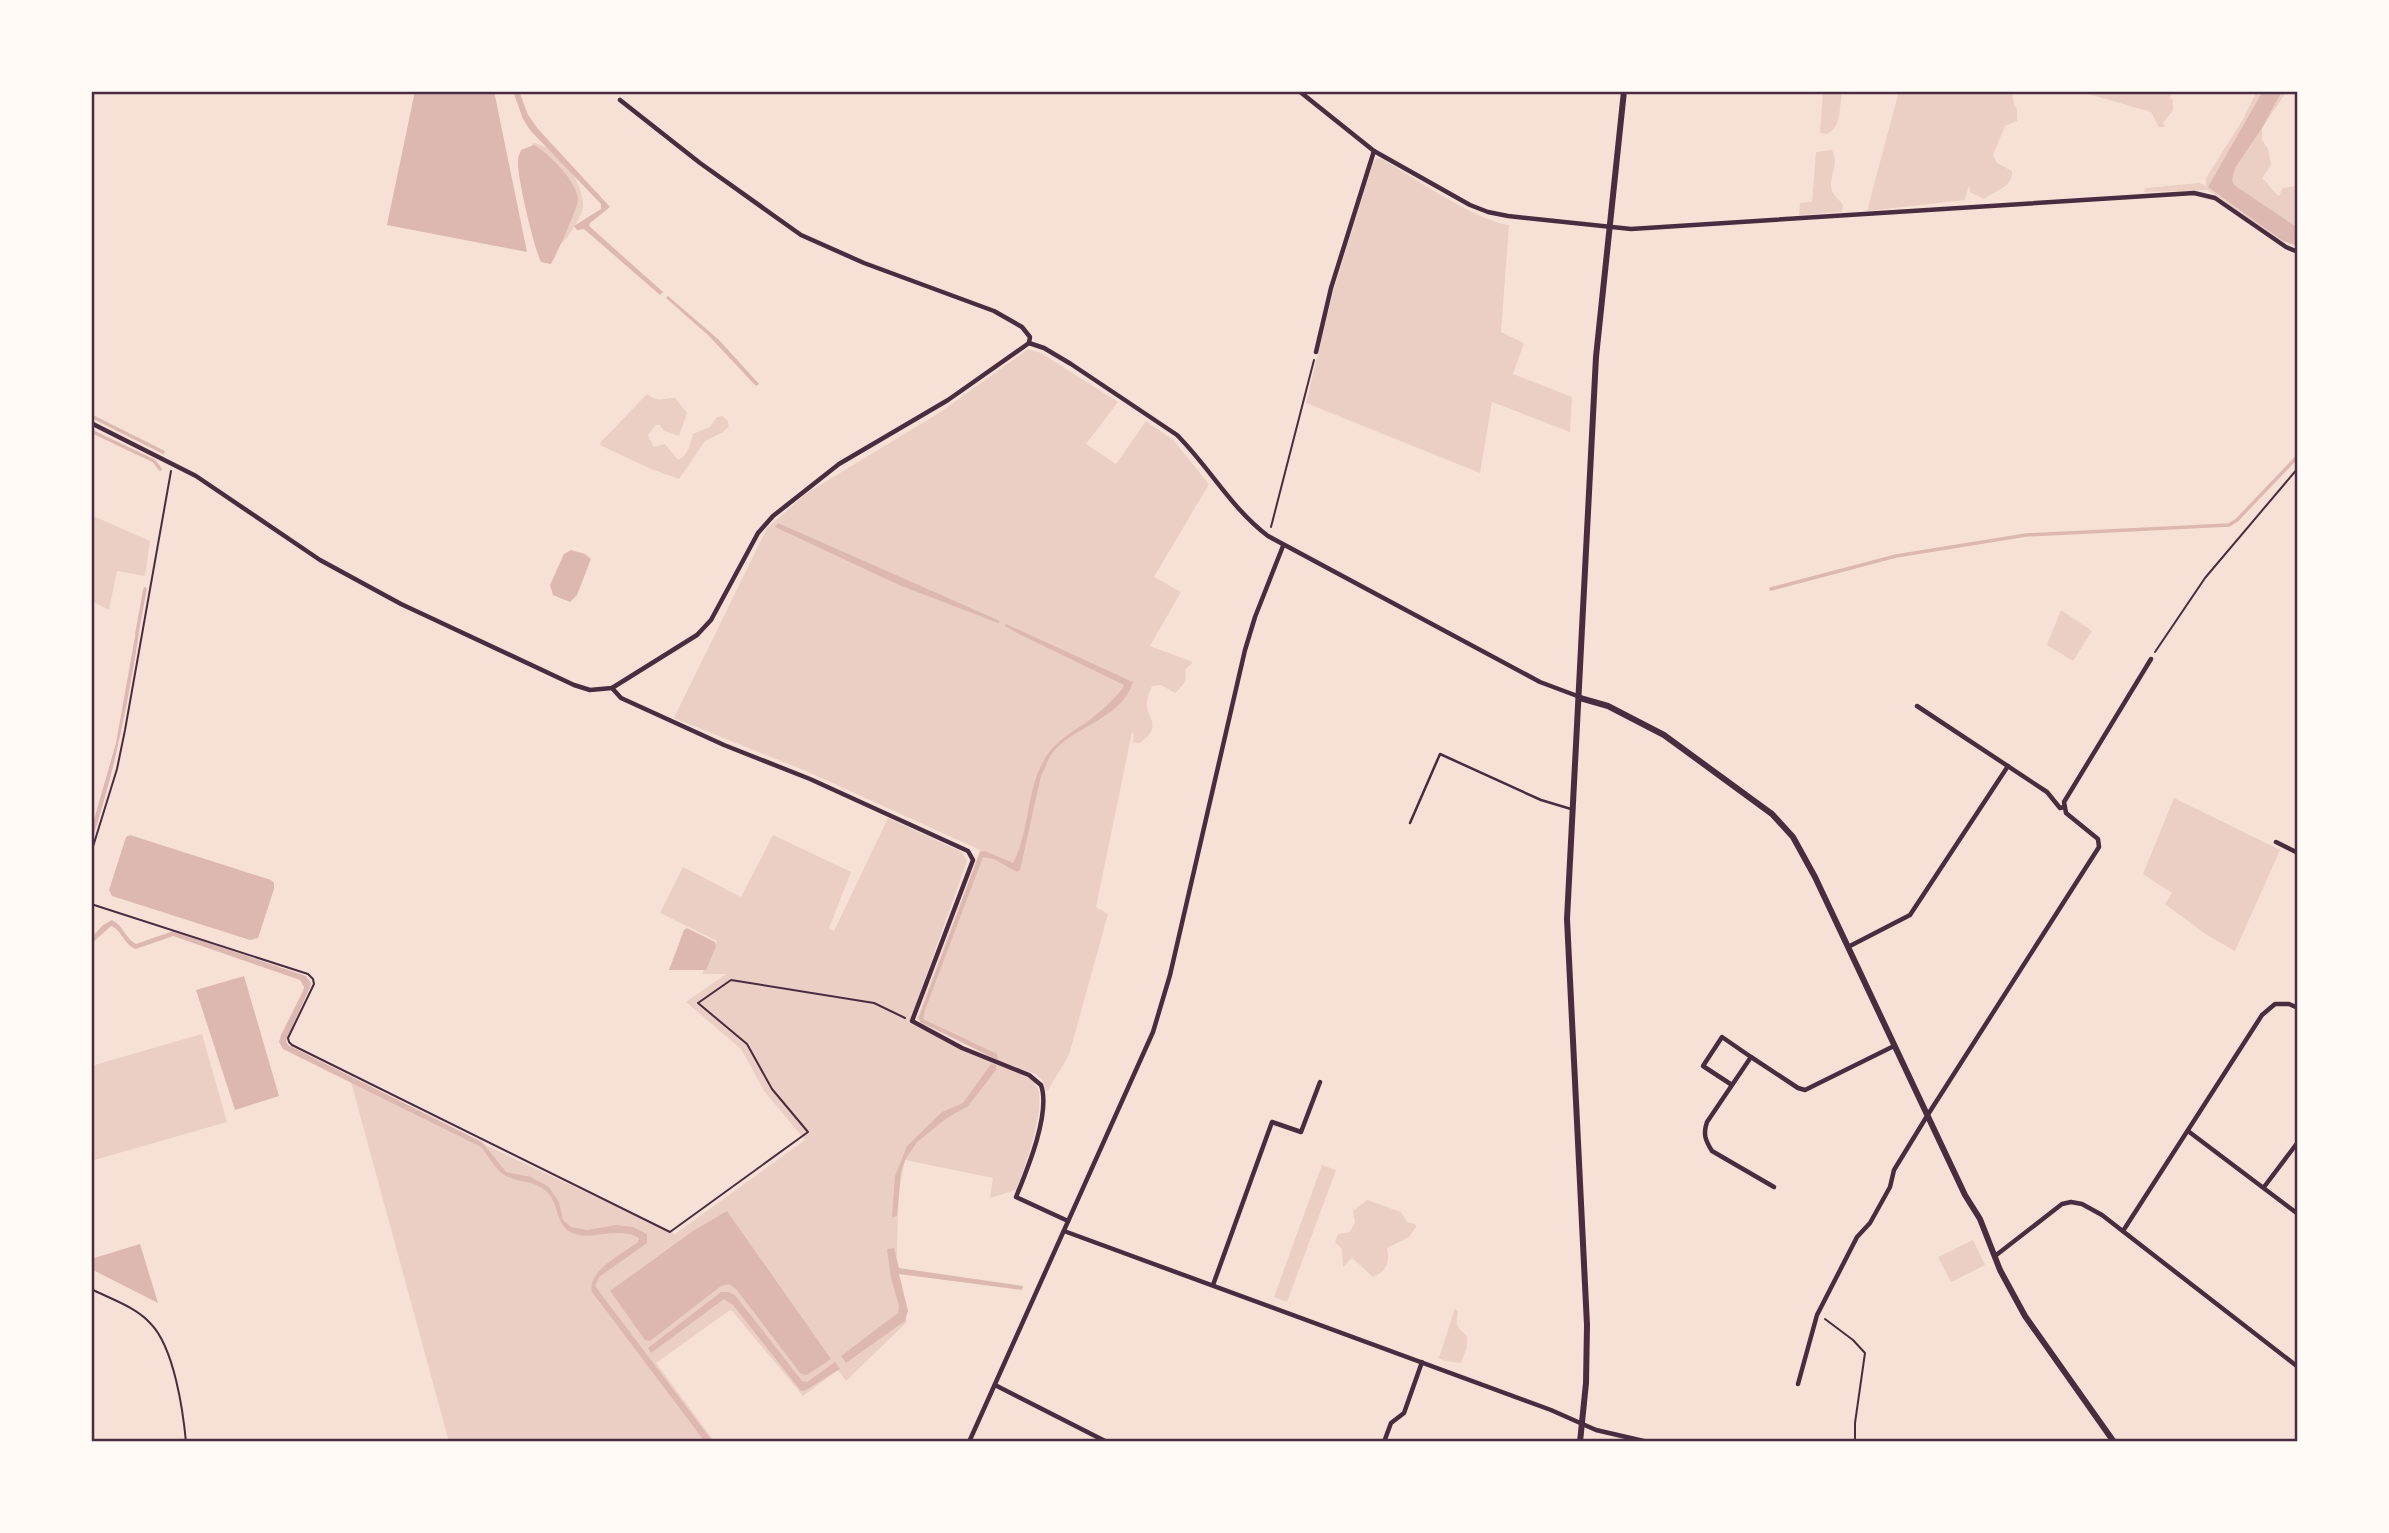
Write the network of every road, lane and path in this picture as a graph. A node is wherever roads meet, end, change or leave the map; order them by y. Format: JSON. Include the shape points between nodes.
{"nodes":[{"id":1,"x":1299,"y":91,"type":"edge"},
{"id":2,"x":1624,"y":91,"type":"edge"},
{"id":3,"x":620,"y":100,"type":"dead end"},
{"id":4,"x":1374,"y":151,"type":"junction"},
{"id":5,"x":1609,"y":226,"type":"junction"},
{"id":6,"x":2298,"y":252,"type":"edge"},
{"id":7,"x":1029,"y":343,"type":"junction"},
{"id":8,"x":1316,"y":352,"type":"joint"},
{"id":9,"x":91,"y":423,"type":"edge"},
{"id":10,"x":172,"y":463,"type":"junction"},
{"id":11,"x":2298,"y":468,"type":"edge"},
{"id":12,"x":1268,"y":536,"type":"junction"},
{"id":13,"x":1283,"y":546,"type":"junction"},
{"id":14,"x":2151,"y":659,"type":"joint"},
{"id":15,"x":612,"y":688,"type":"junction"},
{"id":16,"x":1580,"y":698,"type":"junction"},
{"id":17,"x":1917,"y":706,"type":"dead end"},
{"id":18,"x":2008,"y":766,"type":"junction"},
{"id":19,"x":2064,"y":807,"type":"junction"},
{"id":20,"x":1573,"y":810,"type":"junction"},
{"id":21,"x":1410,"y":823,"type":"dead end"},
{"id":22,"x":2276,"y":842,"type":"dead end"},
{"id":23,"x":91,"y":853,"type":"edge"},
{"id":24,"x":2298,"y":853,"type":"edge"},
{"id":25,"x":91,"y":904,"type":"edge"},
{"id":26,"x":1848,"y":947,"type":"junction"},
{"id":27,"x":2298,"y":1008,"type":"edge"},
{"id":28,"x":912,"y":1021,"type":"junction"},
{"id":29,"x":1894,"y":1046,"type":"junction"},
{"id":30,"x":1751,"y":1057,"type":"junction"},
{"id":31,"x":1320,"y":1082,"type":"dead end"},
{"id":32,"x":1732,"y":1085,"type":"junction"},
{"id":33,"x":1927,"y":1116,"type":"junction"},
{"id":34,"x":2188,"y":1131,"type":"junction"},
{"id":35,"x":2298,"y":1142,"type":"edge"},
{"id":36,"x":1774,"y":1187,"type":"dead end"},
{"id":37,"x":2264,"y":1187,"type":"junction"},
{"id":38,"x":2298,"y":1214,"type":"edge"},
{"id":39,"x":1068,"y":1221,"type":"junction"},
{"id":40,"x":1064,"y":1231,"type":"junction"},
{"id":41,"x":2123,"y":1231,"type":"junction"},
{"id":42,"x":1995,"y":1256,"type":"junction"},
{"id":43,"x":1213,"y":1285,"type":"junction"},
{"id":44,"x":91,"y":1289,"type":"edge"},
{"id":45,"x":1817,"y":1315,"type":"junction"},
{"id":46,"x":1422,"y":1362,"type":"junction"},
{"id":47,"x":2298,"y":1367,"type":"edge"},
{"id":48,"x":1798,"y":1384,"type":"dead end"},
{"id":49,"x":995,"y":1385,"type":"junction"},
{"id":50,"x":1582,"y":1423,"type":"junction"},
{"id":51,"x":186,"y":1442,"type":"edge"},
{"id":52,"x":969,"y":1442,"type":"edge"},
{"id":53,"x":1107,"y":1442,"type":"edge"},
{"id":54,"x":1384,"y":1442,"type":"edge"},
{"id":55,"x":1580,"y":1442,"type":"edge"},
{"id":56,"x":1648,"y":1442,"type":"edge"},
{"id":57,"x":1855,"y":1442,"type":"edge"},
{"id":58,"x":2114,"y":1442,"type":"edge"}],
"edges":[{"from":1,"to":4,"type":"street"},
{"from":2,"to":5,"type":"main road"},
{"from":3,"to":7,"type":"street","via":[[801,235],[994,312],[1022,327]]},
{"from":4,"to":5,"type":"street","via":[[1488,212]]},
{"from":4,"to":8,"type":"street"},
{"from":5,"to":6,"type":"street","via":[[1743,223],[2194,193],[2215,198]]},
{"from":5,"to":16,"type":"main road","via":[[1596,357]]},
{"from":7,"to":12,"type":"street","via":[[1071,364],[1177,435],[1232,504]]},
{"from":7,"to":15,"type":"street","via":[[947,400],[839,464],[773,516],[758,533],[705,629]]},
{"from":8,"to":12,"type":"path"},
{"from":9,"to":10,"type":"street"},
{"from":10,"to":15,"type":"street","via":[[320,559],[401,604],[574,685],[590,690]]},
{"from":10,"to":23,"type":"path","via":[[117,769]]},
{"from":11,"to":14,"type":"path","via":[[2205,578]]},
{"from":12,"to":13,"type":"street"},
{"from":13,"to":16,"type":"street"},
{"from":13,"to":39,"type":"street","via":[[1245,650],[1163,1003]]},
{"from":14,"to":19,"type":"street"},
{"from":15,"to":28,"type":"street","via":[[621,698],[968,851],[973,860]]},
{"from":16,"to":20,"type":"main road"},
{"from":16,"to":26,"type":"main road","via":[[1609,706],[1664,734],[1772,814],[1807,860]]},
{"from":17,"to":18,"type":"street"},
{"from":18,"to":19,"type":"street"},
{"from":18,"to":26,"type":"street","via":[[1910,915]]},
{"from":19,"to":33,"type":"street","via":[[2098,839],[2099,847]]},
{"from":20,"to":21,"type":"lane","via":[[1440,754]]},
{"from":20,"to":50,"type":"main road","via":[[1568,932],[1587,1313]]},
{"from":22,"to":24,"type":"street"},
{"from":25,"to":28,"type":"path","via":[[308,974],[314,984],[288,1038],[292,1045],[670,1232],[808,1132],[772,1089],[747,1044],[698,1003],[730,980],[874,1003]]},
{"from":26,"to":29,"type":"main road"},
{"from":27,"to":34,"type":"street","via":[[2282,1003],[2268,1008]]},
{"from":28,"to":39,"type":"street","via":[[962,1048],[1029,1074],[1041,1085],[1044,1092],[1035,1145],[1016,1197]]},
{"from":29,"to":30,"type":"street","via":[[1805,1090]]},
{"from":29,"to":33,"type":"main road"},
{"from":30,"to":32,"type":"street"},
{"from":30,"to":32,"type":"street","via":[[1722,1037],[1703,1066]]},
{"from":31,"to":43,"type":"street","via":[[1301,1132],[1272,1122]]},
{"from":32,"to":36,"type":"street","via":[[1707,1122],[1706,1142],[1712,1151]]},
{"from":33,"to":42,"type":"main road"},
{"from":33,"to":45,"type":"street"},
{"from":34,"to":37,"type":"street"},
{"from":34,"to":41,"type":"street"},
{"from":35,"to":37,"type":"street"},
{"from":37,"to":38,"type":"street"},
{"from":39,"to":40,"type":"street"},
{"from":40,"to":43,"type":"street"},
{"from":40,"to":49,"type":"street"},
{"from":41,"to":42,"type":"street","via":[[2092,1209],[2071,1202],[2052,1210]]},
{"from":41,"to":47,"type":"street"},
{"from":42,"to":58,"type":"main road","via":[[2025,1316]]},
{"from":43,"to":46,"type":"street"},
{"from":44,"to":51,"type":"path","via":[[138,1312],[157,1331],[169,1356]]},
{"from":45,"to":48,"type":"street"},
{"from":45,"to":57,"type":"path","via":[[1833,1323],[1865,1353]]},
{"from":46,"to":50,"type":"street"},
{"from":46,"to":54,"type":"street","via":[[1404,1413],[1391,1423]]},
{"from":49,"to":52,"type":"street"},
{"from":49,"to":53,"type":"street"},
{"from":50,"to":55,"type":"main road"},
{"from":50,"to":56,"type":"street"}]}
